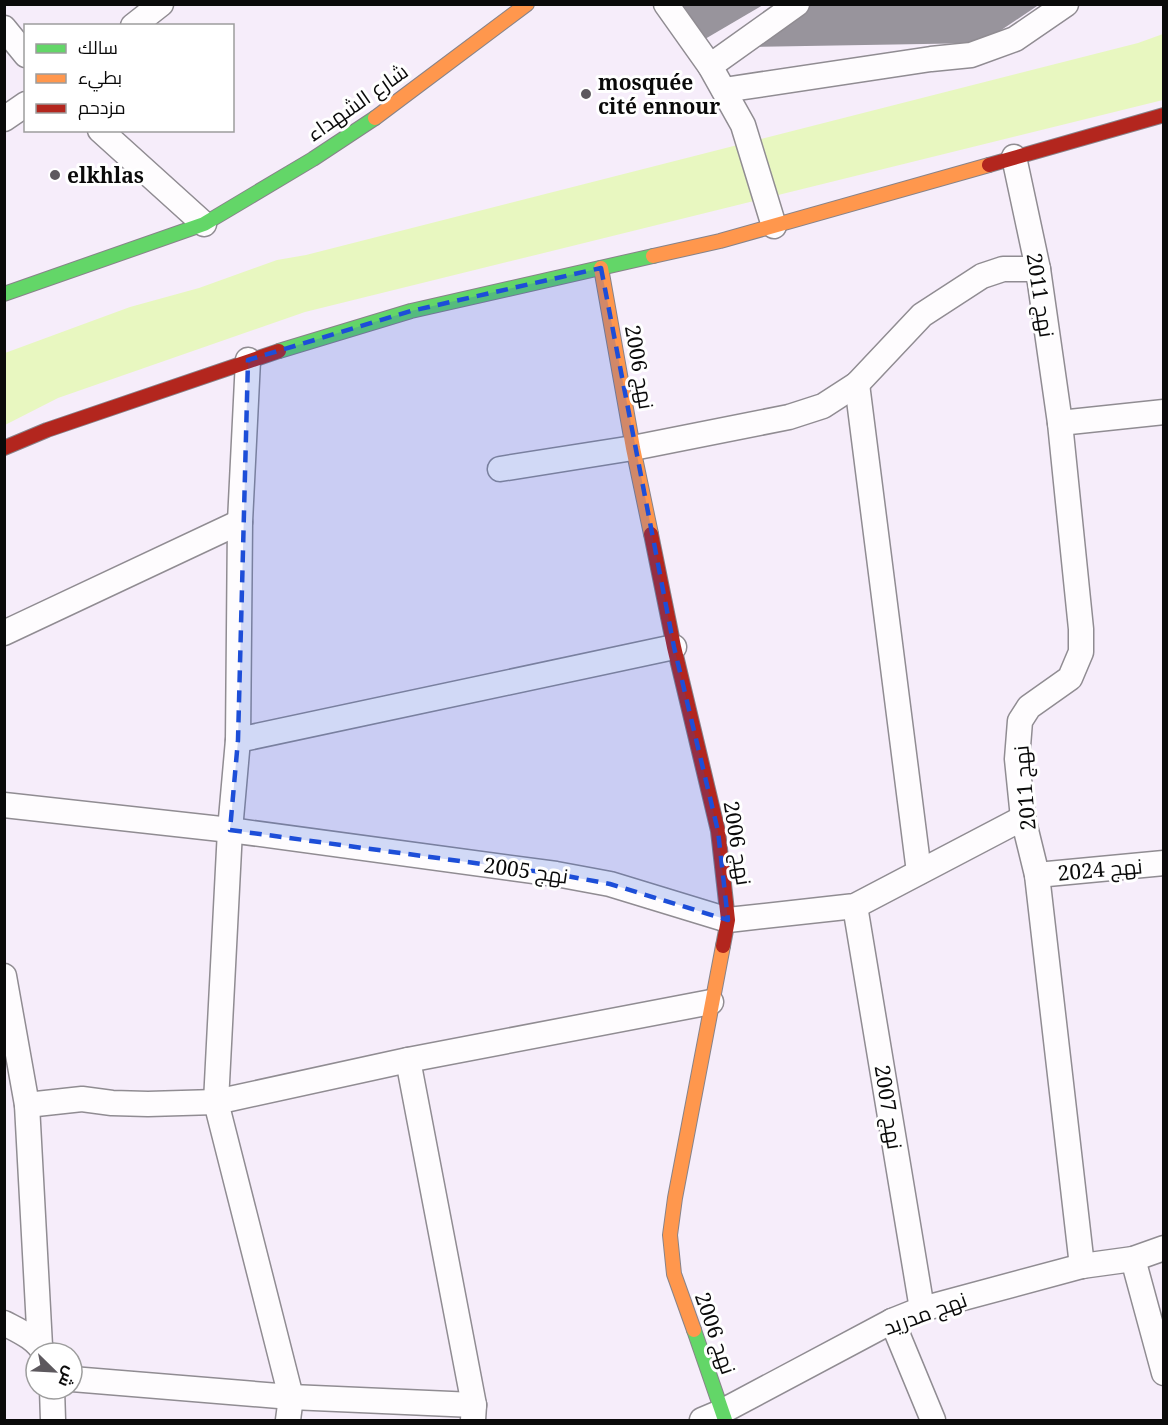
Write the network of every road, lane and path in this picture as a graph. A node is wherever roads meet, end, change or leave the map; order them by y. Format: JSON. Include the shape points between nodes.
{"nodes":[{"id":1,"x":161,"y":4,"type":"edge"},
{"id":2,"x":527,"y":4,"type":"edge"},
{"id":3,"x":666,"y":4,"type":"edge"},
{"id":4,"x":796,"y":4,"type":"edge"},
{"id":5,"x":1066,"y":4,"type":"edge"},
{"id":6,"x":136,"y":24,"type":"edge"},
{"id":7,"x":4,"y":28,"type":"edge"},
{"id":8,"x":24,"y":53,"type":"edge"},
{"id":9,"x":710,"y":66,"type":"junction"},
{"id":10,"x":724,"y":90,"type":"junction"},
{"id":11,"x":24,"y":105,"type":"edge"},
{"id":12,"x":1164,"y":115,"type":"edge"},
{"id":13,"x":4,"y":119,"type":"edge"},
{"id":14,"x":102,"y":132,"type":"edge"},
{"id":15,"x":1014,"y":157,"type":"junction"},
{"id":16,"x":772,"y":219,"type":"junction"},
{"id":17,"x":204,"y":225,"type":"junction"},
{"id":18,"x":601,"y":268,"type":"junction"},
{"id":19,"x":1038,"y":269,"type":"junction"},
{"id":20,"x":4,"y":294,"type":"edge"},
{"id":21,"x":248,"y":360,"type":"junction"},
{"id":22,"x":857,"y":384,"type":"junction"},
{"id":23,"x":1164,"y":412,"type":"edge"},
{"id":24,"x":1060,"y":423,"type":"junction"},
{"id":25,"x":4,"y":448,"type":"edge"},
{"id":26,"x":633,"y":448,"type":"junction"},
{"id":27,"x":500,"y":469,"type":"dead end"},
{"id":28,"x":240,"y":522,"type":"junction"},
{"id":29,"x":4,"y":633,"type":"edge"},
{"id":30,"x":674,"y":647,"type":"junction"},
{"id":31,"x":238,"y":741,"type":"junction"},
{"id":32,"x":4,"y":805,"type":"edge"},
{"id":33,"x":1023,"y":818,"type":"junction"},
{"id":34,"x":230,"y":830,"type":"junction"},
{"id":35,"x":1164,"y":863,"type":"edge"},
{"id":36,"x":918,"y":872,"type":"junction"},
{"id":37,"x":1037,"y":875,"type":"junction"},
{"id":38,"x":855,"y":906,"type":"junction"},
{"id":39,"x":728,"y":920,"type":"junction"},
{"id":40,"x":4,"y":976,"type":"edge"},
{"id":41,"x":711,"y":1002,"type":"junction"},
{"id":42,"x":408,"y":1060,"type":"junction"},
{"id":43,"x":216,"y":1102,"type":"junction"},
{"id":44,"x":27,"y":1105,"type":"junction"},
{"id":45,"x":1164,"y":1248,"type":"edge"},
{"id":46,"x":1133,"y":1259,"type":"junction"},
{"id":47,"x":1082,"y":1266,"type":"junction"},
{"id":48,"x":922,"y":1309,"type":"junction"},
{"id":49,"x":891,"y":1321,"type":"junction"},
{"id":50,"x":4,"y":1323,"type":"edge"},
{"id":51,"x":30,"y":1341,"type":"edge"},
{"id":52,"x":42,"y":1341,"type":"edge"},
{"id":53,"x":1164,"y":1373,"type":"edge"},
{"id":54,"x":84,"y":1381,"type":"edge"},
{"id":55,"x":52,"y":1401,"type":"edge"},
{"id":56,"x":290,"y":1409,"type":"edge"},
{"id":57,"x":473,"y":1413,"type":"edge"},
{"id":58,"x":716,"y":1418,"type":"edge"},
{"id":59,"x":53,"y":1420,"type":"edge"},
{"id":60,"x":933,"y":1420,"type":"edge"}],
"edges":[{"from":1,"to":6,"type":"street"},
{"from":2,"to":17,"type":"street","name":"شارع الشهداء","via":[[379,115]]},
{"from":3,"to":9,"type":"street"},
{"from":4,"to":9,"type":"street"},
{"from":5,"to":10,"type":"street","via":[[1015,39],[971,55]]},
{"from":7,"to":8,"type":"street"},
{"from":9,"to":10,"type":"street"},
{"from":10,"to":16,"type":"street","via":[[743,125]]},
{"from":11,"to":13,"type":"street"},
{"from":12,"to":15,"type":"street"},
{"from":14,"to":17,"type":"street"},
{"from":15,"to":16,"type":"street"},
{"from":15,"to":19,"type":"street","name":"نهج 2011"},
{"from":16,"to":18,"type":"street","via":[[720,241]]},
{"from":17,"to":20,"type":"street","name":"شارع الشهداء"},
{"from":18,"to":21,"type":"street","via":[[411,311]]},
{"from":18,"to":26,"type":"street","name":"نهج 2006"},
{"from":19,"to":22,"type":"street","via":[[1003,268],[982,276],[922,315]]},
{"from":19,"to":24,"type":"street","name":"نهج 2011"},
{"from":21,"to":25,"type":"street"},
{"from":21,"to":28,"type":"street"},
{"from":22,"to":26,"type":"street","via":[[823,406],[789,417]]},
{"from":22,"to":36,"type":"street"},
{"from":23,"to":24,"type":"street"},
{"from":24,"to":33,"type":"street","name":"نهج 2011","via":[[1081,652],[1070,678],[1029,707],[1020,721],[1017,759]]},
{"from":26,"to":27,"type":"street"},
{"from":26,"to":30,"type":"street","name":"نهج 2006"},
{"from":28,"to":29,"type":"street"},
{"from":28,"to":31,"type":"street"},
{"from":30,"to":31,"type":"street"},
{"from":30,"to":39,"type":"street","name":"نهج 2006","via":[[718,831]]},
{"from":31,"to":34,"type":"street"},
{"from":32,"to":34,"type":"street","name":"نهج 2005"},
{"from":33,"to":36,"type":"street","name":"نهج 2005"},
{"from":33,"to":37,"type":"street","name":"نهج 2011"},
{"from":34,"to":39,"type":"street","name":"نهج 2005","via":[[556,874],[610,884]]},
{"from":34,"to":43,"type":"street"},
{"from":35,"to":37,"type":"street","name":"نهج 2024"},
{"from":36,"to":38,"type":"street","name":"نهج 2005"},
{"from":37,"to":47,"type":"street","name":"نهج 2011"},
{"from":38,"to":39,"type":"street","name":"نهج 2005"},
{"from":38,"to":48,"type":"street","name":"نهج 2007"},
{"from":39,"to":41,"type":"street","name":"نهج 2006"},
{"from":40,"to":44,"type":"street"},
{"from":41,"to":42,"type":"street"},
{"from":41,"to":58,"type":"street","name":"نهج 2006","via":[[670,1234],[675,1274]]},
{"from":42,"to":43,"type":"street"},
{"from":42,"to":57,"type":"street"},
{"from":43,"to":44,"type":"street","via":[[148,1104],[82,1099]]},
{"from":43,"to":56,"type":"street"},
{"from":44,"to":52,"type":"street"},
{"from":45,"to":46,"type":"street","name":"نهج مدريد"},
{"from":46,"to":47,"type":"street","name":"نهج مدريد"},
{"from":46,"to":53,"type":"street"},
{"from":47,"to":48,"type":"street","name":"نهج مدريد"},
{"from":48,"to":49,"type":"street","name":"نهج مدريد"},
{"from":49,"to":58,"type":"street","name":"نهج مدريد"},
{"from":49,"to":60,"type":"street"},
{"from":50,"to":51,"type":"street"},
{"from":54,"to":56,"type":"street"},
{"from":55,"to":59,"type":"street"},
{"from":56,"to":57,"type":"street"}]}
